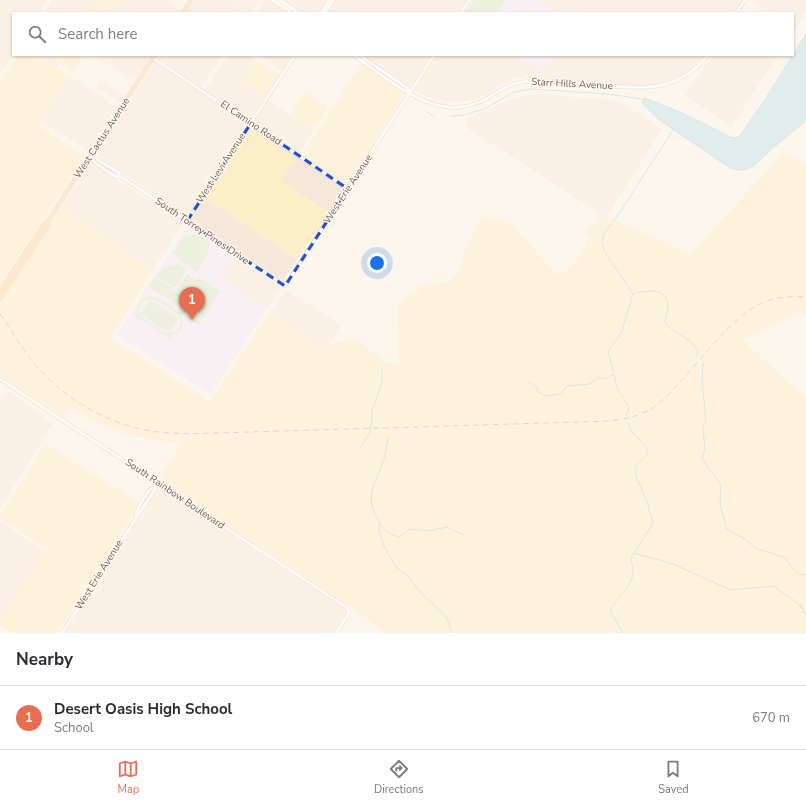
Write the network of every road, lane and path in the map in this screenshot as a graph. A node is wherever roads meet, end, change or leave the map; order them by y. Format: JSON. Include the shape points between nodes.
{"nodes":[{"id":1,"x":191,"y":0,"type":"edge"},
{"id":2,"x":273,"y":0,"type":"edge"},
{"id":3,"x":280,"y":0,"type":"edge"},
{"id":4,"x":330,"y":0,"type":"edge"},
{"id":5,"x":333,"y":0,"type":"edge"},
{"id":6,"x":469,"y":0,"type":"edge"},
{"id":7,"x":745,"y":0,"type":"edge"},
{"id":8,"x":184,"y":12,"type":"edge"},
{"id":9,"x":291,"y":12,"type":"edge"},
{"id":10,"x":297,"y":12,"type":"edge"},
{"id":11,"x":322,"y":12,"type":"edge"},
{"id":12,"x":326,"y":12,"type":"edge"},
{"id":13,"x":462,"y":12,"type":"edge"},
{"id":14,"x":737,"y":12,"type":"edge"},
{"id":15,"x":154,"y":56,"type":"edge"},
{"id":16,"x":294,"y":56,"type":"edge"},
{"id":17,"x":355,"y":56,"type":"edge"},
{"id":18,"x":360,"y":56,"type":"edge"},
{"id":19,"x":433,"y":56,"type":"edge"},
{"id":20,"x":707,"y":56,"type":"edge"},
{"id":21,"x":410,"y":93,"type":"junction"},
{"id":22,"x":250,"y":123,"type":"junction"},
{"id":23,"x":89,"y":157,"type":"junction"},
{"id":24,"x":348,"y":189,"type":"junction"},
{"id":25,"x":48,"y":221,"type":"junction"},
{"id":26,"x":187,"y":221,"type":"junction"},
{"id":27,"x":284,"y":286,"type":"joint"},
{"id":28,"x":0,"y":291,"type":"edge"},
{"id":29,"x":0,"y":299,"type":"edge"},
{"id":30,"x":0,"y":379,"type":"edge"},
{"id":31,"x":157,"y":482,"type":"junction"},
{"id":32,"x":62,"y":633,"type":"edge"},
{"id":33,"x":336,"y":633,"type":"edge"}],
"edges":[{"from":1,"to":8,"type":"main road"},
{"from":2,"to":9,"type":"main road"},
{"from":3,"to":10,"type":"main road"},
{"from":4,"to":11,"type":"main road"},
{"from":5,"to":12,"type":"main road"},
{"from":6,"to":13,"type":"street"},
{"from":7,"to":14,"type":"street"},
{"from":15,"to":22,"type":"street","name":"El Camino Road"},
{"from":15,"to":23,"type":"main road","name":"West Cactus Avenue"},
{"from":16,"to":22,"type":"street","name":"West Levi Avenue"},
{"from":17,"to":21,"type":"street"},
{"from":18,"to":21,"type":"street","via":[[407,88]]},
{"from":19,"to":21,"type":"street","name":"West Erie Avenue"},
{"from":20,"to":21,"type":"street","name":"Starr Hills Avenue","via":[[684,76],[667,84],[646,88],[530,81],[508,86],[474,104],[456,107],[433,104]]},
{"from":21,"to":24,"type":"street","name":"West Erie Avenue"},
{"from":22,"to":24,"type":"street","name":"El Camino Road"},
{"from":22,"to":26,"type":"street","name":"West Levi Avenue"},
{"from":23,"to":25,"type":"main road","name":"West Cactus Avenue"},
{"from":23,"to":26,"type":"street","name":"South Torrey Pines Drive"},
{"from":24,"to":27,"type":"street","name":"West Erie Avenue"},
{"from":25,"to":28,"type":"main road","name":"West Cactus Avenue"},
{"from":25,"to":29,"type":"main road","name":"West Cactus Avenue","via":[[48,226]]},
{"from":26,"to":27,"type":"street","name":"South Torrey Pines Drive"},
{"from":30,"to":31,"type":"street","name":"South Rainbow Boulevard"},
{"from":31,"to":32,"type":"street","name":"West Erie Avenue"},
{"from":31,"to":33,"type":"street","name":"South Rainbow Boulevard","via":[[344,605],[349,611]]}]}
